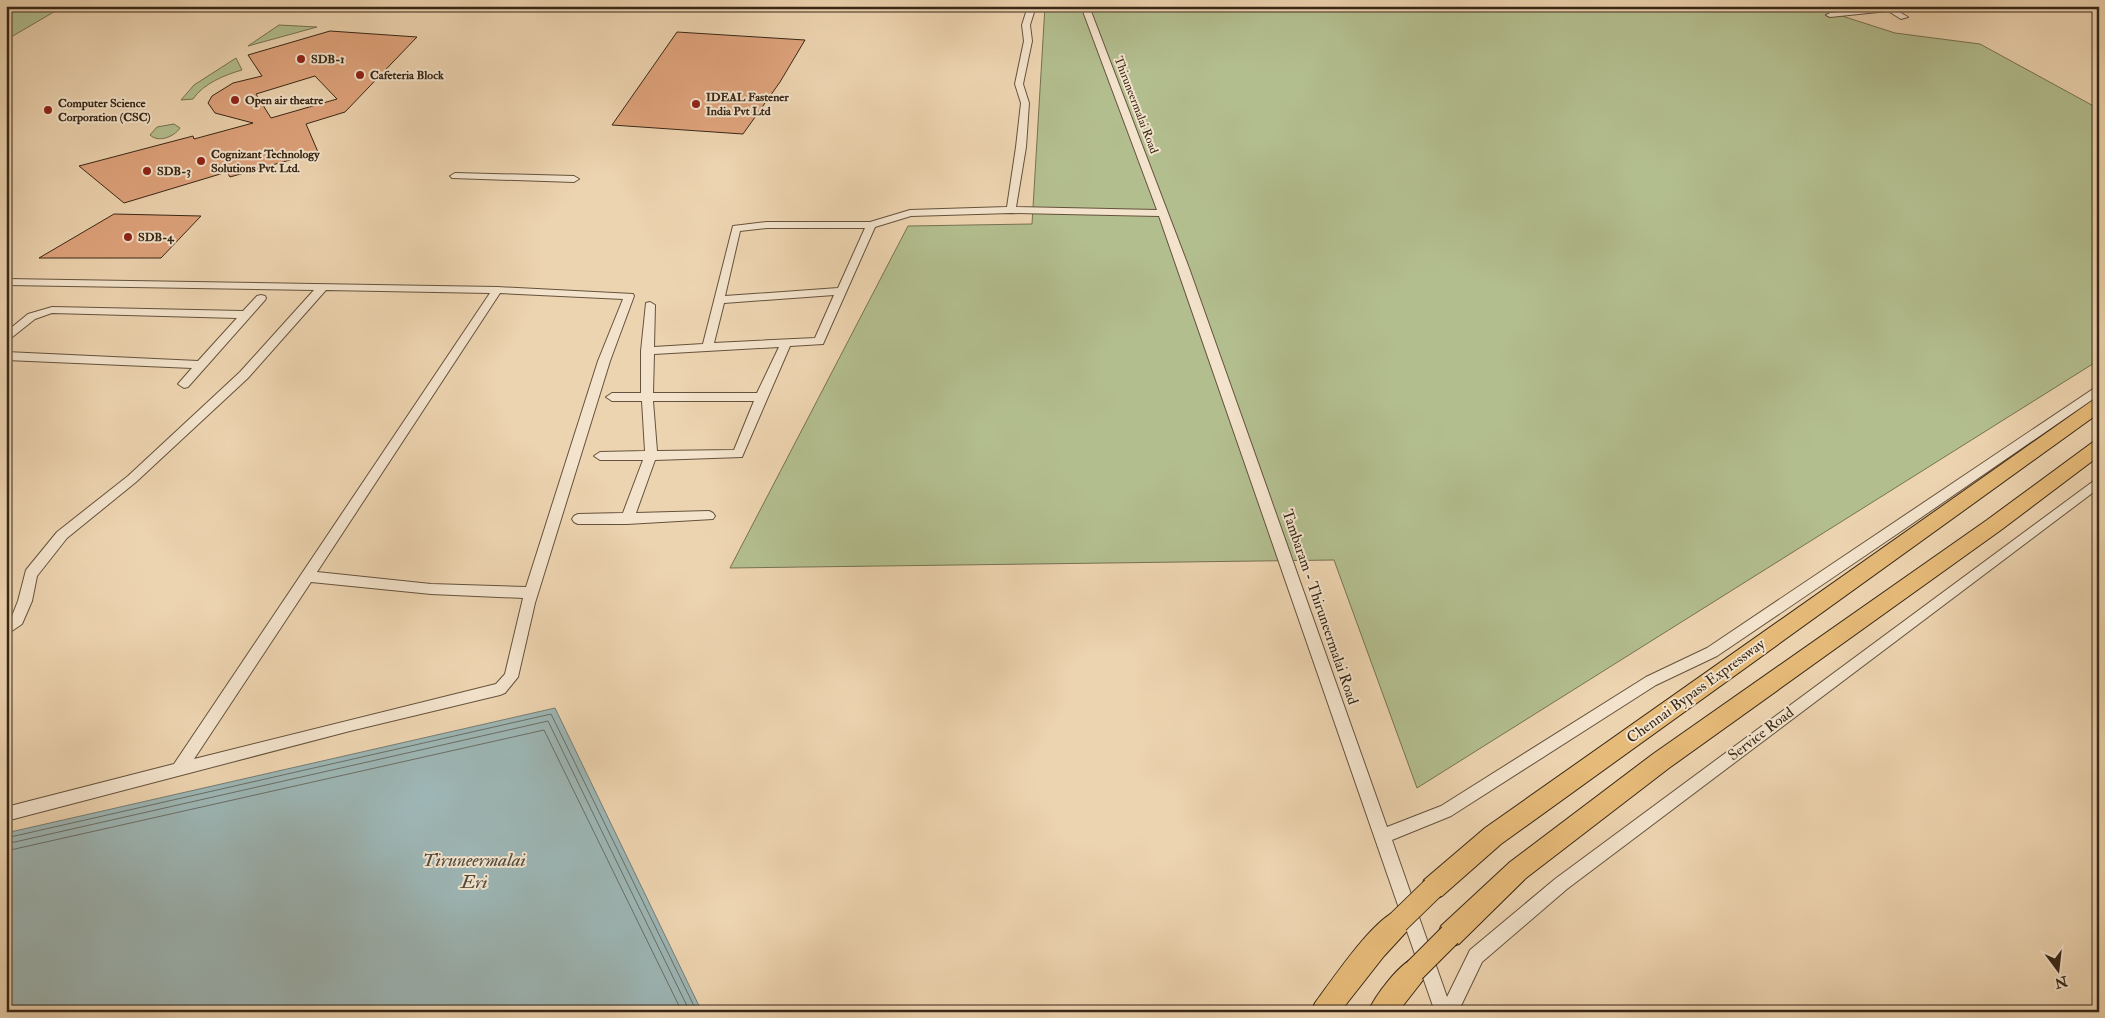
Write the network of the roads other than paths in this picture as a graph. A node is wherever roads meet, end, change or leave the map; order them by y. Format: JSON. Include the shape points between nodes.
{"nodes":[{"id":1,"x":1032,"y":6,"type":"edge"},
{"id":2,"x":1085,"y":6,"type":"edge"},
{"id":3,"x":1886,"y":8,"type":"edge"},
{"id":4,"x":1830,"y":15,"type":"dead end"},
{"id":5,"x":1904,"y":17,"type":"dead end"},
{"id":6,"x":455,"y":176,"type":"dead end"},
{"id":7,"x":574,"y":179,"type":"dead end"},
{"id":8,"x":1011,"y":210,"type":"junction"},
{"id":9,"x":1164,"y":213,"type":"junction"},
{"id":10,"x":871,"y":226,"type":"junction"},
{"id":11,"x":6,"y":282,"type":"edge"},
{"id":12,"x":324,"y":286,"type":"junction"},
{"id":13,"x":497,"y":290,"type":"junction"},
{"id":14,"x":842,"y":291,"type":"junction"},
{"id":15,"x":261,"y":298,"type":"dead end"},
{"id":16,"x":720,"y":300,"type":"junction"},
{"id":17,"x":650,"y":305,"type":"dead end"},
{"id":18,"x":246,"y":316,"type":"junction"},
{"id":19,"x":6,"y":338,"type":"edge"},
{"id":20,"x":786,"y":343,"type":"junction"},
{"id":21,"x":708,"y":347,"type":"junction"},
{"id":22,"x":647,"y":350,"type":"junction"},
{"id":23,"x":6,"y":356,"type":"edge"},
{"id":24,"x":202,"y":364,"type":"junction"},
{"id":25,"x":184,"y":384,"type":"dead end"},
{"id":26,"x":2099,"y":389,"type":"edge"},
{"id":27,"x":612,"y":397,"type":"dead end"},
{"id":28,"x":647,"y":397,"type":"junction"},
{"id":29,"x":761,"y":397,"type":"junction"},
{"id":30,"x":2099,"y":404,"type":"edge"},
{"id":31,"x":2099,"y":447,"type":"edge"},
{"id":32,"x":651,"y":455,"type":"junction"},
{"id":33,"x":600,"y":456,"type":"dead end"},
{"id":34,"x":2099,"y":481,"type":"edge"},
{"id":35,"x":709,"y":516,"type":"dead end"},
{"id":36,"x":578,"y":519,"type":"dead end"},
{"id":37,"x":627,"y":519,"type":"junction"},
{"id":38,"x":306,"y":576,"type":"junction"},
{"id":39,"x":531,"y":593,"type":"junction"},
{"id":40,"x":6,"y":629,"type":"edge"},
{"id":41,"x":179,"y":769,"type":"junction"},
{"id":42,"x":6,"y":814,"type":"edge"},
{"id":43,"x":1383,"y":836,"type":"junction"},
{"id":44,"x":1398,"y":922,"type":"joint"},
{"id":45,"x":1324,"y":1012,"type":"edge"},
{"id":46,"x":1381,"y":1012,"type":"edge"},
{"id":47,"x":1444,"y":1012,"type":"edge"},
{"id":48,"x":1449,"y":1012,"type":"edge"}],
"edges":[{"from":1,"to":8,"type":"street","via":[[1026,25],[1028,41],[1019,84],[1025,103]]},
{"from":2,"to":9,"type":"street","name":"Thiruneermalai Road"},
{"from":3,"to":4,"type":"street"},
{"from":3,"to":5,"type":"street"},
{"from":6,"to":7,"type":"street"},
{"from":8,"to":9,"type":"street"},
{"from":8,"to":10,"type":"street","via":[[910,212]]},
{"from":9,"to":43,"type":"street","name":"Tambaram - Thiruneermalai Road"},
{"from":10,"to":14,"type":"street"},
{"from":10,"to":16,"type":"street","via":[[767,225],[736,228]]},
{"from":11,"to":12,"type":"street"},
{"from":12,"to":13,"type":"street"},
{"from":12,"to":40,"type":"street","via":[[244,375],[132,478],[62,535],[32,574],[17,620]]},
{"from":13,"to":38,"type":"street"},
{"from":13,"to":39,"type":"street","via":[[629,296],[604,361]]},
{"from":14,"to":16,"type":"street"},
{"from":14,"to":20,"type":"street","via":[[819,341]]},
{"from":15,"to":18,"type":"street"},
{"from":16,"to":21,"type":"street"},
{"from":17,"to":22,"type":"street"},
{"from":18,"to":19,"type":"street","via":[[52,310],[37,312],[27,318]]},
{"from":18,"to":24,"type":"street"},
{"from":20,"to":21,"type":"street"},
{"from":20,"to":29,"type":"street"},
{"from":21,"to":22,"type":"street"},
{"from":22,"to":28,"type":"street"},
{"from":23,"to":24,"type":"street"},
{"from":24,"to":25,"type":"street"},
{"from":26,"to":43,"type":"street","via":[[1712,652],[1651,681],[1446,811]]},
{"from":27,"to":28,"type":"street"},
{"from":28,"to":29,"type":"street"},
{"from":28,"to":32,"type":"street"},
{"from":29,"to":32,"type":"street","via":[[738,454]]},
{"from":30,"to":44,"type":"highway","name":"Chennai Bypass Expressway","bridge":true,"via":[[1501,830]]},
{"from":31,"to":46,"type":"highway","bridge":true,"via":[[1653,767],[1518,870],[1414,970]]},
{"from":32,"to":33,"type":"street"},
{"from":32,"to":37,"type":"street"},
{"from":34,"to":48,"type":"street","name":"Service Road","via":[[1561,884],[1476,956]]},
{"from":35,"to":37,"type":"street"},
{"from":36,"to":37,"type":"street"},
{"from":38,"to":39,"type":"street","via":[[431,589]]},
{"from":38,"to":41,"type":"street"},
{"from":39,"to":41,"type":"street","via":[[511,677],[500,689]]},
{"from":41,"to":42,"type":"street"},
{"from":43,"to":47,"type":"street","name":"Tambaram - Thiruneermalai Road"},
{"from":44,"to":45,"type":"highway","name":"Chennai Bypass Expressway","via":[[1374,947]]}]}
